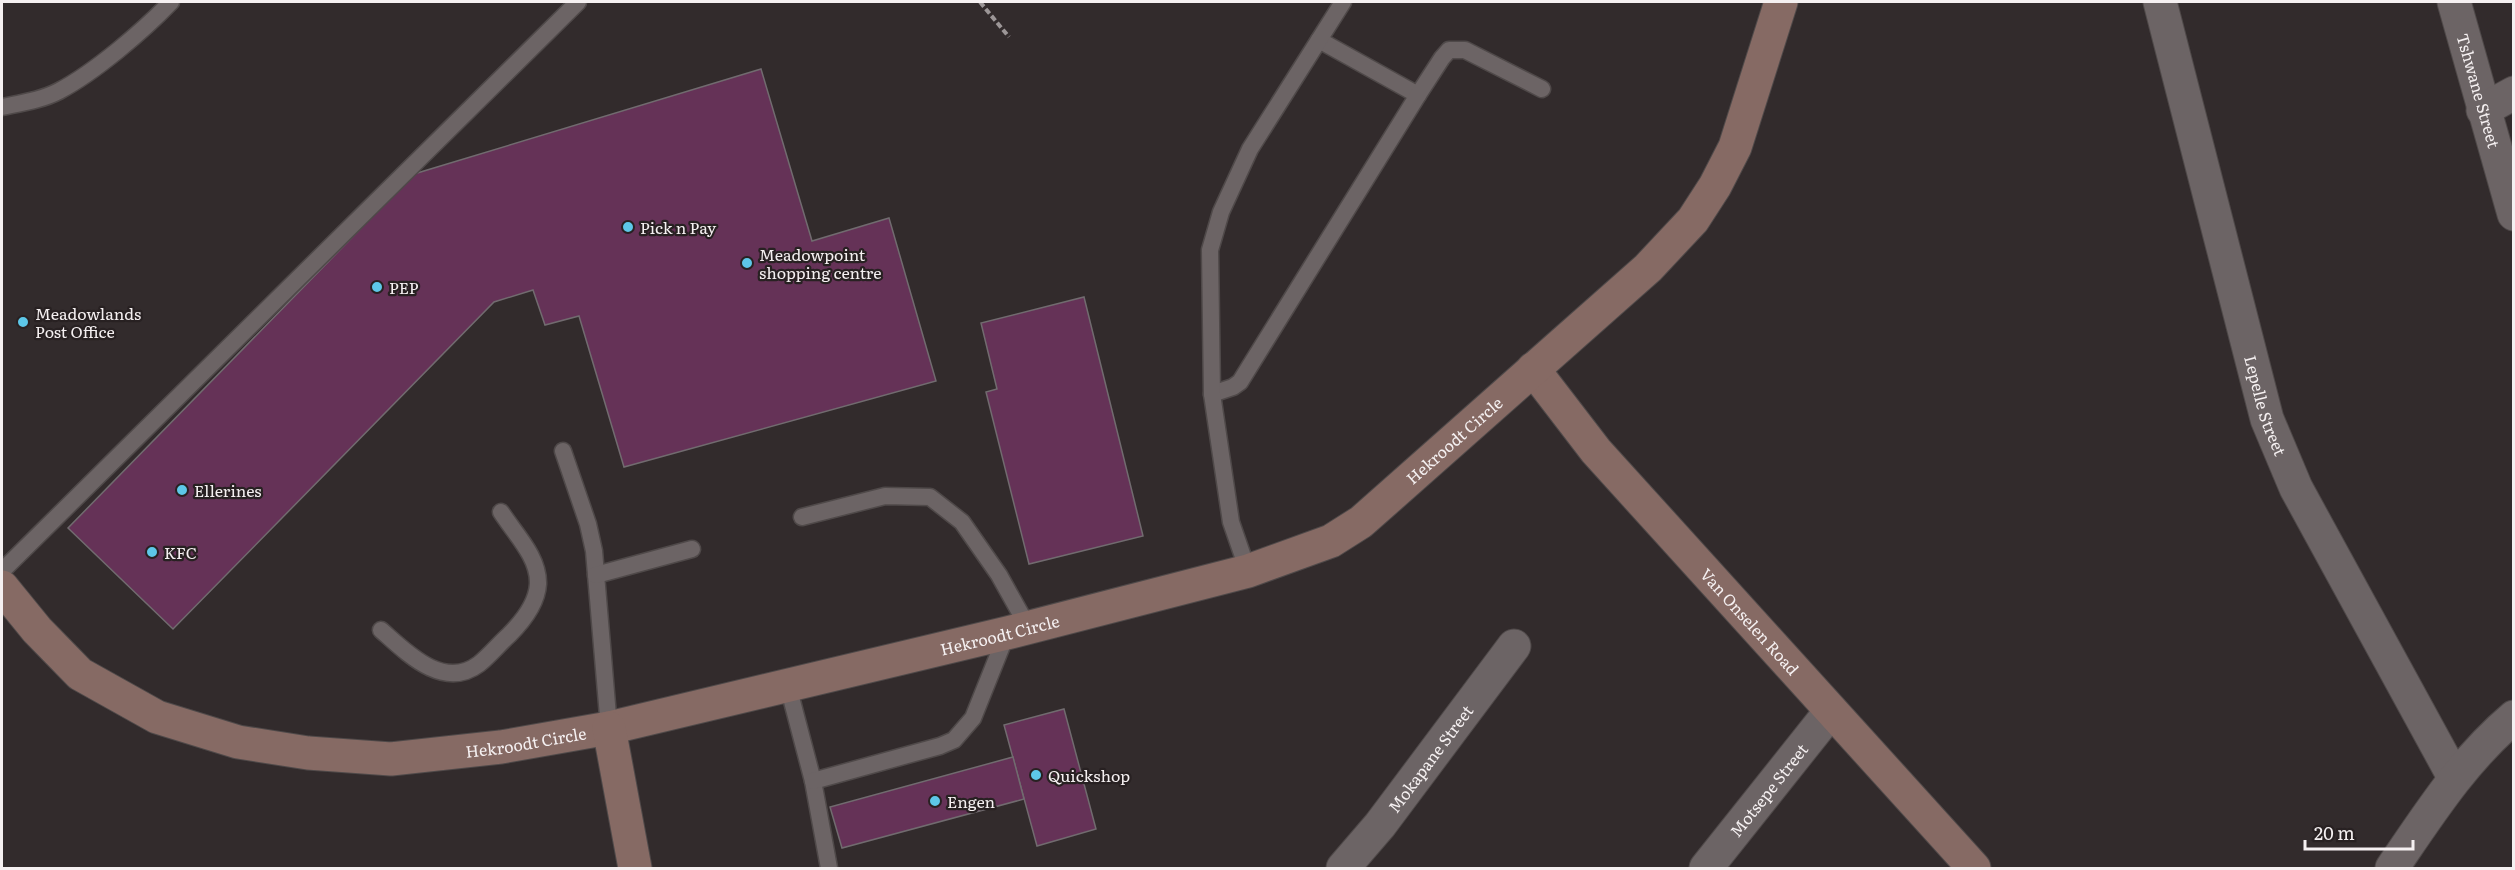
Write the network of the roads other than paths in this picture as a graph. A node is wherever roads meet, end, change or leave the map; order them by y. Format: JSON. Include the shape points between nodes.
{"nodes":[{"id":1,"x":171,"y":2,"type":"edge"},
{"id":2,"x":579,"y":2,"type":"edge"},
{"id":3,"x":1343,"y":2,"type":"edge"},
{"id":4,"x":1781,"y":2,"type":"edge"},
{"id":5,"x":2160,"y":2,"type":"edge"},
{"id":6,"x":2454,"y":2,"type":"edge"},
{"id":7,"x":1319,"y":40,"type":"junction"},
{"id":8,"x":1542,"y":89,"type":"dead end"},
{"id":9,"x":2514,"y":93,"type":"edge"},
{"id":10,"x":1418,"y":96,"type":"junction"},
{"id":11,"x":2,"y":107,"type":"edge"},
{"id":12,"x":2483,"y":110,"type":"junction"},
{"id":13,"x":2514,"y":214,"type":"edge"},
{"id":14,"x":1533,"y":369,"type":"junction"},
{"id":15,"x":1212,"y":394,"type":"junction"},
{"id":16,"x":563,"y":451,"type":"dead end"},
{"id":17,"x":501,"y":513,"type":"dead end"},
{"id":18,"x":802,"y":517,"type":"dead end"},
{"id":19,"x":692,"y":549,"type":"dead end"},
{"id":20,"x":2,"y":571,"type":"edge"},
{"id":21,"x":1248,"y":571,"type":"junction"},
{"id":22,"x":596,"y":575,"type":"junction"},
{"id":23,"x":2,"y":587,"type":"edge"},
{"id":24,"x":381,"y":630,"type":"dead end"},
{"id":25,"x":1017,"y":630,"type":"junction"},
{"id":26,"x":1514,"y":646,"type":"dead end"},
{"id":27,"x":788,"y":686,"type":"junction"},
{"id":28,"x":1831,"y":711,"type":"junction"},
{"id":29,"x":2514,"y":717,"type":"edge"},
{"id":30,"x":609,"y":728,"type":"junction"},
{"id":31,"x":2454,"y":777,"type":"junction"},
{"id":32,"x":813,"y":781,"type":"junction"},
{"id":33,"x":635,"y":868,"type":"edge"},
{"id":34,"x":829,"y":868,"type":"edge"},
{"id":35,"x":1342,"y":868,"type":"edge"},
{"id":36,"x":1706,"y":868,"type":"edge"},
{"id":37,"x":1974,"y":868,"type":"edge"},
{"id":38,"x":2392,"y":868,"type":"edge"}],
"edges":[{"from":1,"to":11,"type":"lane","via":[[152,22],[58,92]]},
{"from":2,"to":20,"type":"lane"},
{"from":3,"to":7,"type":"lane"},
{"from":4,"to":14,"type":"street","name":"Hekroodt Circle","via":[[1735,147],[1693,220],[1648,268]]},
{"from":5,"to":31,"type":"street","name":"Lepelle Street","via":[[2275,440],[2296,488]]},
{"from":6,"to":12,"type":"street","name":"Tshwane Street"},
{"from":7,"to":10,"type":"lane"},
{"from":7,"to":15,"type":"lane","via":[[1250,149],[1221,212],[1210,250]]},
{"from":8,"to":10,"type":"lane","via":[[1457,48],[1442,58]]},
{"from":9,"to":12,"type":"street"},
{"from":10,"to":15,"type":"lane","via":[[1240,382]]},
{"from":12,"to":13,"type":"street","name":"Tshwane Street"},
{"from":14,"to":21,"type":"street","name":"Hekroodt Circle","via":[[1361,522],[1314,548]]},
{"from":14,"to":28,"type":"street","name":"Van Onselen Road","via":[[1596,451]]},
{"from":15,"to":21,"type":"lane","via":[[1231,522]]},
{"from":16,"to":22,"type":"lane","via":[[588,524]]},
{"from":17,"to":24,"type":"lane","via":[[535,562],[538,584],[534,601],[517,627],[478,665],[460,673],[441,672],[417,663]]},
{"from":18,"to":25,"type":"lane","via":[[885,496],[930,497],[962,522],[999,575]]},
{"from":19,"to":22,"type":"lane"},
{"from":21,"to":25,"type":"street","name":"Hekroodt Circle"},
{"from":22,"to":30,"type":"lane"},
{"from":23,"to":30,"type":"street","name":"Hekroodt Circle","via":[[80,674],[157,717],[238,742],[308,753],[391,759],[501,747]]},
{"from":25,"to":27,"type":"street","name":"Hekroodt Circle"},
{"from":25,"to":32,"type":"lane","via":[[973,718],[954,740]]},
{"from":26,"to":35,"type":"street","name":"Mokapane Street","via":[[1380,825]]},
{"from":27,"to":30,"type":"street","name":"Hekroodt Circle"},
{"from":27,"to":32,"type":"lane"},
{"from":28,"to":36,"type":"street","name":"Motsepe Street"},
{"from":28,"to":37,"type":"street","name":"Van Onselen Road"},
{"from":29,"to":31,"type":"street"},
{"from":30,"to":33,"type":"street"},
{"from":31,"to":38,"type":"street"},
{"from":32,"to":34,"type":"lane"}]}
